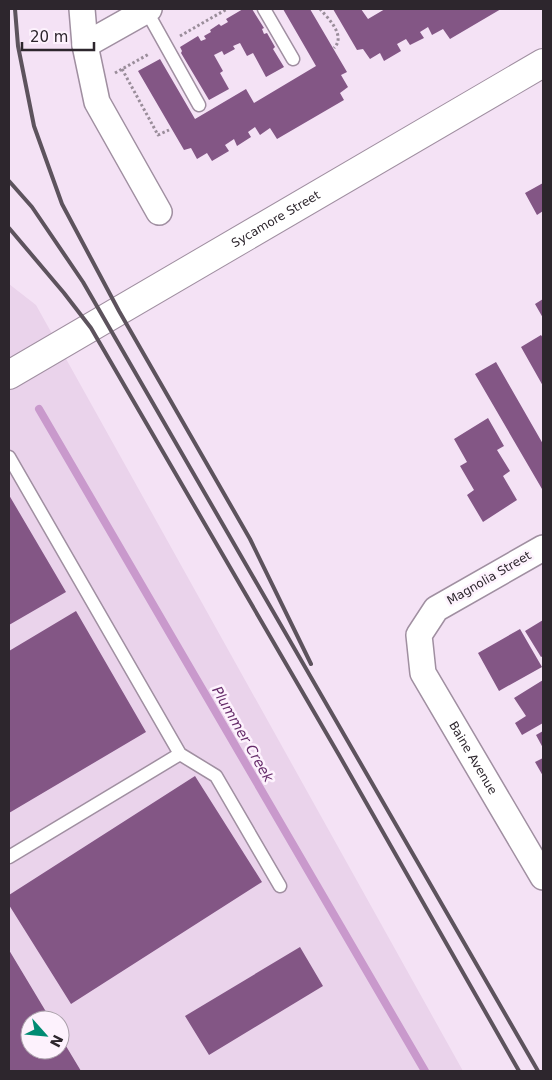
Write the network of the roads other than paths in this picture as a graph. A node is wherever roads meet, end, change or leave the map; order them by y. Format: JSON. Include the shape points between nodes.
{"nodes":[{"id":1,"x":82,"y":9,"type":"edge"},
{"id":2,"x":264,"y":9,"type":"edge"},
{"id":3,"x":147,"y":10,"type":"edge"},
{"id":4,"x":85,"y":45,"type":"junction"},
{"id":5,"x":293,"y":59,"type":"dead end"},
{"id":6,"x":543,"y":63,"type":"edge"},
{"id":7,"x":199,"y":105,"type":"dead end"},
{"id":8,"x":159,"y":212,"type":"dead end"},
{"id":9,"x":9,"y":375,"type":"edge"},
{"id":10,"x":9,"y":457,"type":"edge"},
{"id":11,"x":543,"y":548,"type":"edge"},
{"id":12,"x":420,"y":635,"type":"joint"},
{"id":13,"x":180,"y":754,"type":"junction"},
{"id":14,"x":9,"y":857,"type":"edge"},
{"id":15,"x":543,"y":877,"type":"edge"},
{"id":16,"x":280,"y":886,"type":"dead end"}],
"edges":[{"from":1,"to":4,"type":"street"},
{"from":2,"to":5,"type":"lane"},
{"from":3,"to":4,"type":"street"},
{"from":3,"to":7,"type":"lane"},
{"from":4,"to":8,"type":"street","via":[[97,102]]},
{"from":6,"to":9,"type":"street","name":"Sycamore Street"},
{"from":10,"to":13,"type":"lane"},
{"from":11,"to":12,"type":"street","name":"Magnolia Street","via":[[436,609]]},
{"from":12,"to":15,"type":"street","name":"Baine Avenue","via":[[423,673]]},
{"from":13,"to":14,"type":"lane"},
{"from":13,"to":16,"type":"lane","via":[[216,776]]}]}
